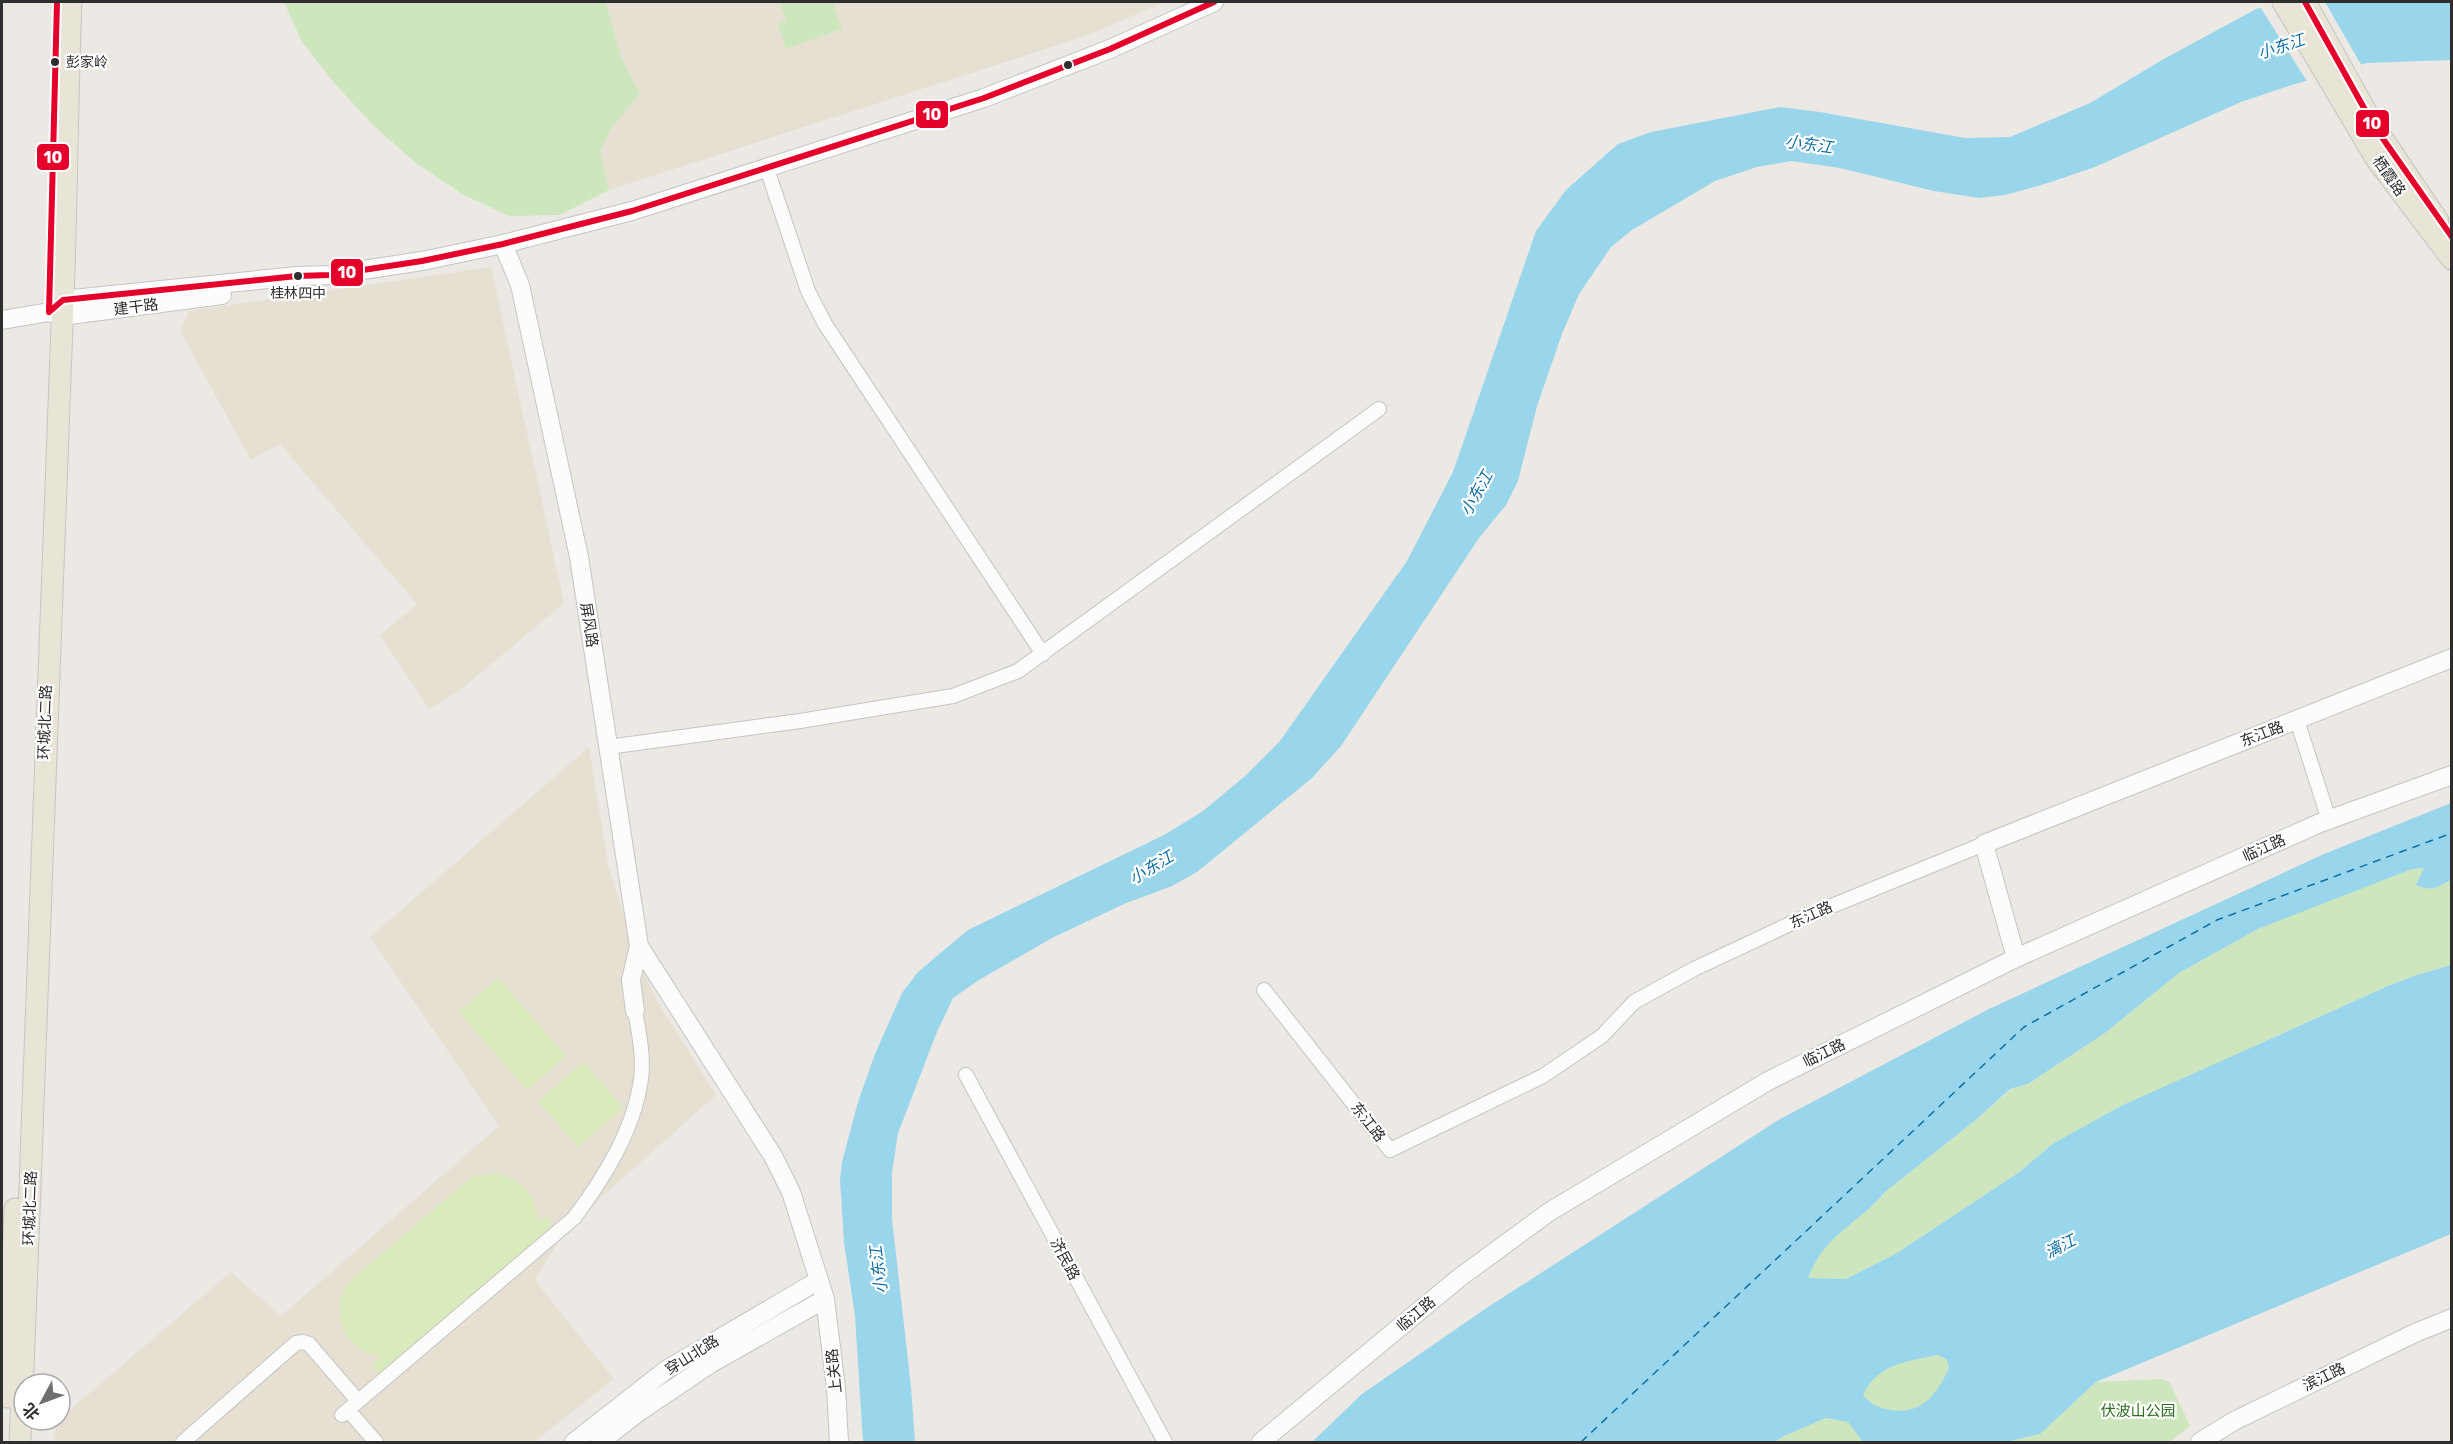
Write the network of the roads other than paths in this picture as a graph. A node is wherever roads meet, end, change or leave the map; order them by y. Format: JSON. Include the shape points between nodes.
{"nodes":[{"id":1,"x":57,"y":2,"type":"edge"},
{"id":2,"x":71,"y":2,"type":"edge"},
{"id":3,"x":1214,"y":2,"type":"edge"},
{"id":4,"x":2283,"y":2,"type":"edge"},
{"id":5,"x":2305,"y":2,"type":"edge"},
{"id":6,"x":2341,"y":83,"type":"junction"},
{"id":7,"x":767,"y":169,"type":"junction"},
{"id":8,"x":2451,"y":238,"type":"edge"},
{"id":9,"x":503,"y":244,"type":"junction"},
{"id":10,"x":2451,"y":259,"type":"edge"},
{"id":11,"x":58,"y":309,"type":"junction"},
{"id":12,"x":2,"y":320,"type":"edge"},
{"id":13,"x":1379,"y":409,"type":"dead end"},
{"id":14,"x":1043,"y":654,"type":"junction"},
{"id":15,"x":2451,"y":658,"type":"edge"},
{"id":16,"x":2296,"y":720,"type":"junction"},
{"id":17,"x":608,"y":747,"type":"junction"},
{"id":18,"x":2451,"y":775,"type":"edge"},
{"id":19,"x":2329,"y":820,"type":"junction"},
{"id":20,"x":1984,"y":844,"type":"junction"},
{"id":21,"x":639,"y":946,"type":"junction"},
{"id":22,"x":2016,"y":958,"type":"junction"},
{"id":23,"x":1264,"y":990,"type":"dead end"},
{"id":24,"x":635,"y":1011,"type":"joint"},
{"id":25,"x":966,"y":1075,"type":"dead end"},
{"id":26,"x":819,"y":1280,"type":"junction"},
{"id":27,"x":825,"y":1299,"type":"junction"},
{"id":28,"x":2451,"y":1318,"type":"edge"},
{"id":29,"x":6,"y":1329,"type":"edge"},
{"id":30,"x":350,"y":1409,"type":"junction"},
{"id":31,"x":7,"y":1443,"type":"edge"},
{"id":32,"x":20,"y":1443,"type":"edge"},
{"id":33,"x":183,"y":1443,"type":"edge"},
{"id":34,"x":376,"y":1443,"type":"edge"},
{"id":35,"x":574,"y":1443,"type":"edge"},
{"id":36,"x":600,"y":1443,"type":"edge"},
{"id":37,"x":839,"y":1443,"type":"edge"},
{"id":38,"x":1165,"y":1443,"type":"edge"},
{"id":39,"x":1261,"y":1443,"type":"edge"},
{"id":40,"x":2200,"y":1443,"type":"edge"}],
"edges":[{"from":1,"to":11,"type":"main road","name":"环城北二路"},
{"from":2,"to":11,"type":"main road","name":"环城北二路"},
{"from":3,"to":7,"type":"street","name":"建干路","via":[[1110,50],[1026,82]]},
{"from":4,"to":6,"type":"main road"},
{"from":5,"to":6,"type":"main road"},
{"from":6,"to":8,"type":"main road","name":"栖霞路"},
{"from":6,"to":10,"type":"main road","name":"栖霞路","via":[[2377,160]]},
{"from":7,"to":9,"type":"street","name":"建干路","via":[[632,211]]},
{"from":7,"to":14,"type":"street","via":[[808,291],[825,324]]},
{"from":9,"to":11,"type":"street","name":"建干路","via":[[330,275],[299,285]]},
{"from":9,"to":17,"type":"street","name":"屏风路","via":[[520,285],[579,557]]},
{"from":11,"to":12,"type":"street","name":"建干路"},
{"from":11,"to":29,"type":"main road","name":"环城北二路","via":[[20,1119]]},
{"from":11,"to":32,"type":"main road","name":"环城北二路"},
{"from":13,"to":14,"type":"street"},
{"from":14,"to":17,"type":"street","via":[[1018,671],[953,696]]},
{"from":15,"to":16,"type":"street","name":"东江路"},
{"from":16,"to":19,"type":"street"},
{"from":16,"to":20,"type":"street","name":"东江路"},
{"from":17,"to":21,"type":"street","name":"屏风路"},
{"from":18,"to":19,"type":"street","name":"临江路"},
{"from":19,"to":22,"type":"street","name":"临江路"},
{"from":20,"to":22,"type":"street"},
{"from":20,"to":23,"type":"street","name":"东江路","via":[[1807,915],[1694,969],[1634,1002],[1602,1036],[1543,1076],[1390,1150]]},
{"from":21,"to":24,"type":"street","name":"屏风路","via":[[631,980]]},
{"from":21,"to":26,"type":"street","name":"上关路","via":[[773,1156],[791,1192]]},
{"from":22,"to":39,"type":"street","name":"临江路","via":[[1768,1080],[1548,1212],[1459,1278]]},
{"from":24,"to":30,"type":"street","via":[[642,1078],[637,1099],[620,1143],[591,1195],[574,1218]]},
{"from":25,"to":38,"type":"street","name":"济民路"},
{"from":26,"to":27,"type":"street","name":"上关路"},
{"from":26,"to":35,"type":"street","name":"穿山北路","via":[[666,1370]]},
{"from":27,"to":36,"type":"street","name":"穿山北路","via":[[710,1364]]},
{"from":27,"to":37,"type":"street","name":"上关路"},
{"from":28,"to":40,"type":"street","name":"滨江路","via":[[2234,1421]]},
{"from":29,"to":31,"type":"main road","name":"环城北二路"},
{"from":30,"to":33,"type":"street","via":[[309,1344],[296,1343]]},
{"from":30,"to":34,"type":"street"}]}
